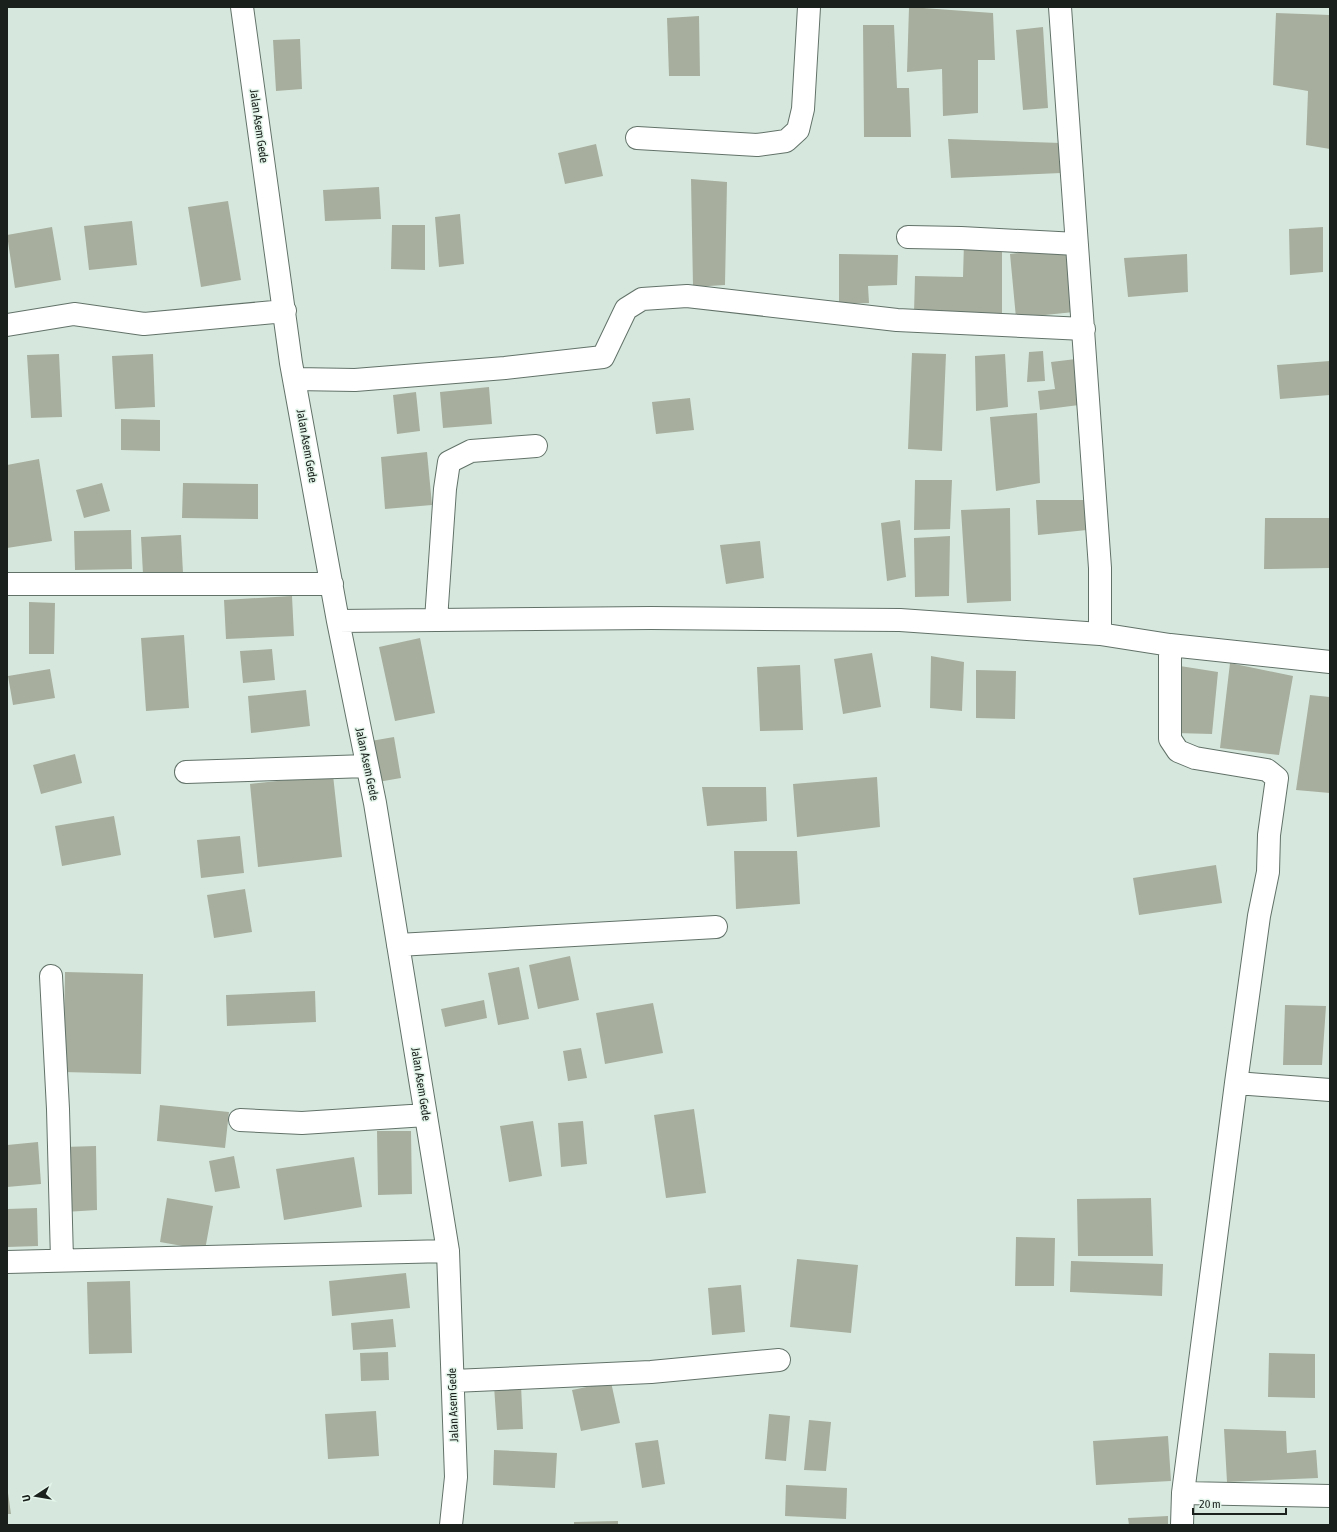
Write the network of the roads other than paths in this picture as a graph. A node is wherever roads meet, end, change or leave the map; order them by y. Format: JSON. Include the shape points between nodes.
{"nodes":[{"id":1,"x":242,"y":7,"type":"edge"},
{"id":2,"x":809,"y":7,"type":"edge"},
{"id":3,"x":1060,"y":7,"type":"edge"},
{"id":4,"x":637,"y":138,"type":"dead end"},
{"id":5,"x":908,"y":237,"type":"dead end"},
{"id":6,"x":1077,"y":244,"type":"junction"},
{"id":7,"x":284,"y":310,"type":"junction"},
{"id":8,"x":7,"y":326,"type":"edge"},
{"id":9,"x":1084,"y":329,"type":"junction"},
{"id":10,"x":295,"y":379,"type":"junction"},
{"id":11,"x":536,"y":446,"type":"dead end"},
{"id":12,"x":7,"y":584,"type":"edge"},
{"id":13,"x":332,"y":584,"type":"junction"},
{"id":14,"x":436,"y":620,"type":"junction"},
{"id":15,"x":338,"y":621,"type":"junction"},
{"id":16,"x":1100,"y":634,"type":"junction"},
{"id":17,"x":1170,"y":645,"type":"junction"},
{"id":18,"x":1330,"y":662,"type":"edge"},
{"id":19,"x":367,"y":766,"type":"junction"},
{"id":20,"x":186,"y":772,"type":"dead end"},
{"id":21,"x":716,"y":927,"type":"dead end"},
{"id":22,"x":398,"y":945,"type":"junction"},
{"id":23,"x":51,"y":976,"type":"dead end"},
{"id":24,"x":1236,"y":1082,"type":"junction"},
{"id":25,"x":1330,"y":1090,"type":"edge"},
{"id":26,"x":426,"y":1115,"type":"junction"},
{"id":27,"x":240,"y":1120,"type":"dead end"},
{"id":28,"x":448,"y":1250,"type":"junction"},
{"id":29,"x":62,"y":1260,"type":"junction"},
{"id":30,"x":7,"y":1262,"type":"edge"},
{"id":31,"x":779,"y":1360,"type":"dead end"},
{"id":32,"x":452,"y":1381,"type":"junction"},
{"id":33,"x":1183,"y":1493,"type":"junction"},
{"id":34,"x":1330,"y":1496,"type":"edge"},
{"id":35,"x":451,"y":1525,"type":"edge"},
{"id":36,"x":1182,"y":1525,"type":"edge"}],
"edges":[{"from":1,"to":7,"type":"street","name":"Jalan Asem Gede"},
{"from":2,"to":4,"type":"street","via":[[803,109],[798,130],[786,141],[757,145]]},
{"from":3,"to":6,"type":"street"},
{"from":5,"to":6,"type":"street"},
{"from":6,"to":9,"type":"street"},
{"from":7,"to":8,"type":"street","via":[[144,324],[74,314]]},
{"from":7,"to":10,"type":"street","name":"Jalan Asem Gede"},
{"from":9,"to":10,"type":"street","via":[[897,320],[687,296],[642,298],[626,309],[603,357],[355,380]]},
{"from":9,"to":16,"type":"street","via":[[1100,568]]},
{"from":10,"to":13,"type":"street","name":"Jalan Asem Gede"},
{"from":11,"to":14,"type":"street","via":[[471,451],[449,462]]},
{"from":12,"to":13,"type":"street"},
{"from":13,"to":15,"type":"street","name":"Jalan Asem Gede"},
{"from":14,"to":15,"type":"street"},
{"from":14,"to":16,"type":"street","via":[[900,620]]},
{"from":15,"to":19,"type":"street","name":"Jalan Asem Gede"},
{"from":16,"to":17,"type":"street"},
{"from":17,"to":18,"type":"street"},
{"from":17,"to":24,"type":"street","via":[[1170,739],[1178,751],[1196,758],[1267,770],[1277,778],[1269,835],[1268,872],[1259,916]]},
{"from":19,"to":20,"type":"street"},
{"from":19,"to":22,"type":"street","name":"Jalan Asem Gede"},
{"from":21,"to":22,"type":"street"},
{"from":22,"to":26,"type":"street","name":"Jalan Asem Gede"},
{"from":23,"to":29,"type":"street"},
{"from":24,"to":25,"type":"street"},
{"from":24,"to":33,"type":"street"},
{"from":26,"to":27,"type":"street","via":[[302,1123]]},
{"from":26,"to":28,"type":"street","name":"Jalan Asem Gede"},
{"from":28,"to":29,"type":"street"},
{"from":28,"to":32,"type":"street","name":"Jalan Asem Gede"},
{"from":29,"to":30,"type":"street"},
{"from":31,"to":32,"type":"street","via":[[651,1372]]},
{"from":32,"to":35,"type":"street","name":"Jalan Asem Gede","via":[[456,1478]]},
{"from":33,"to":34,"type":"street"},
{"from":33,"to":36,"type":"street"}]}
